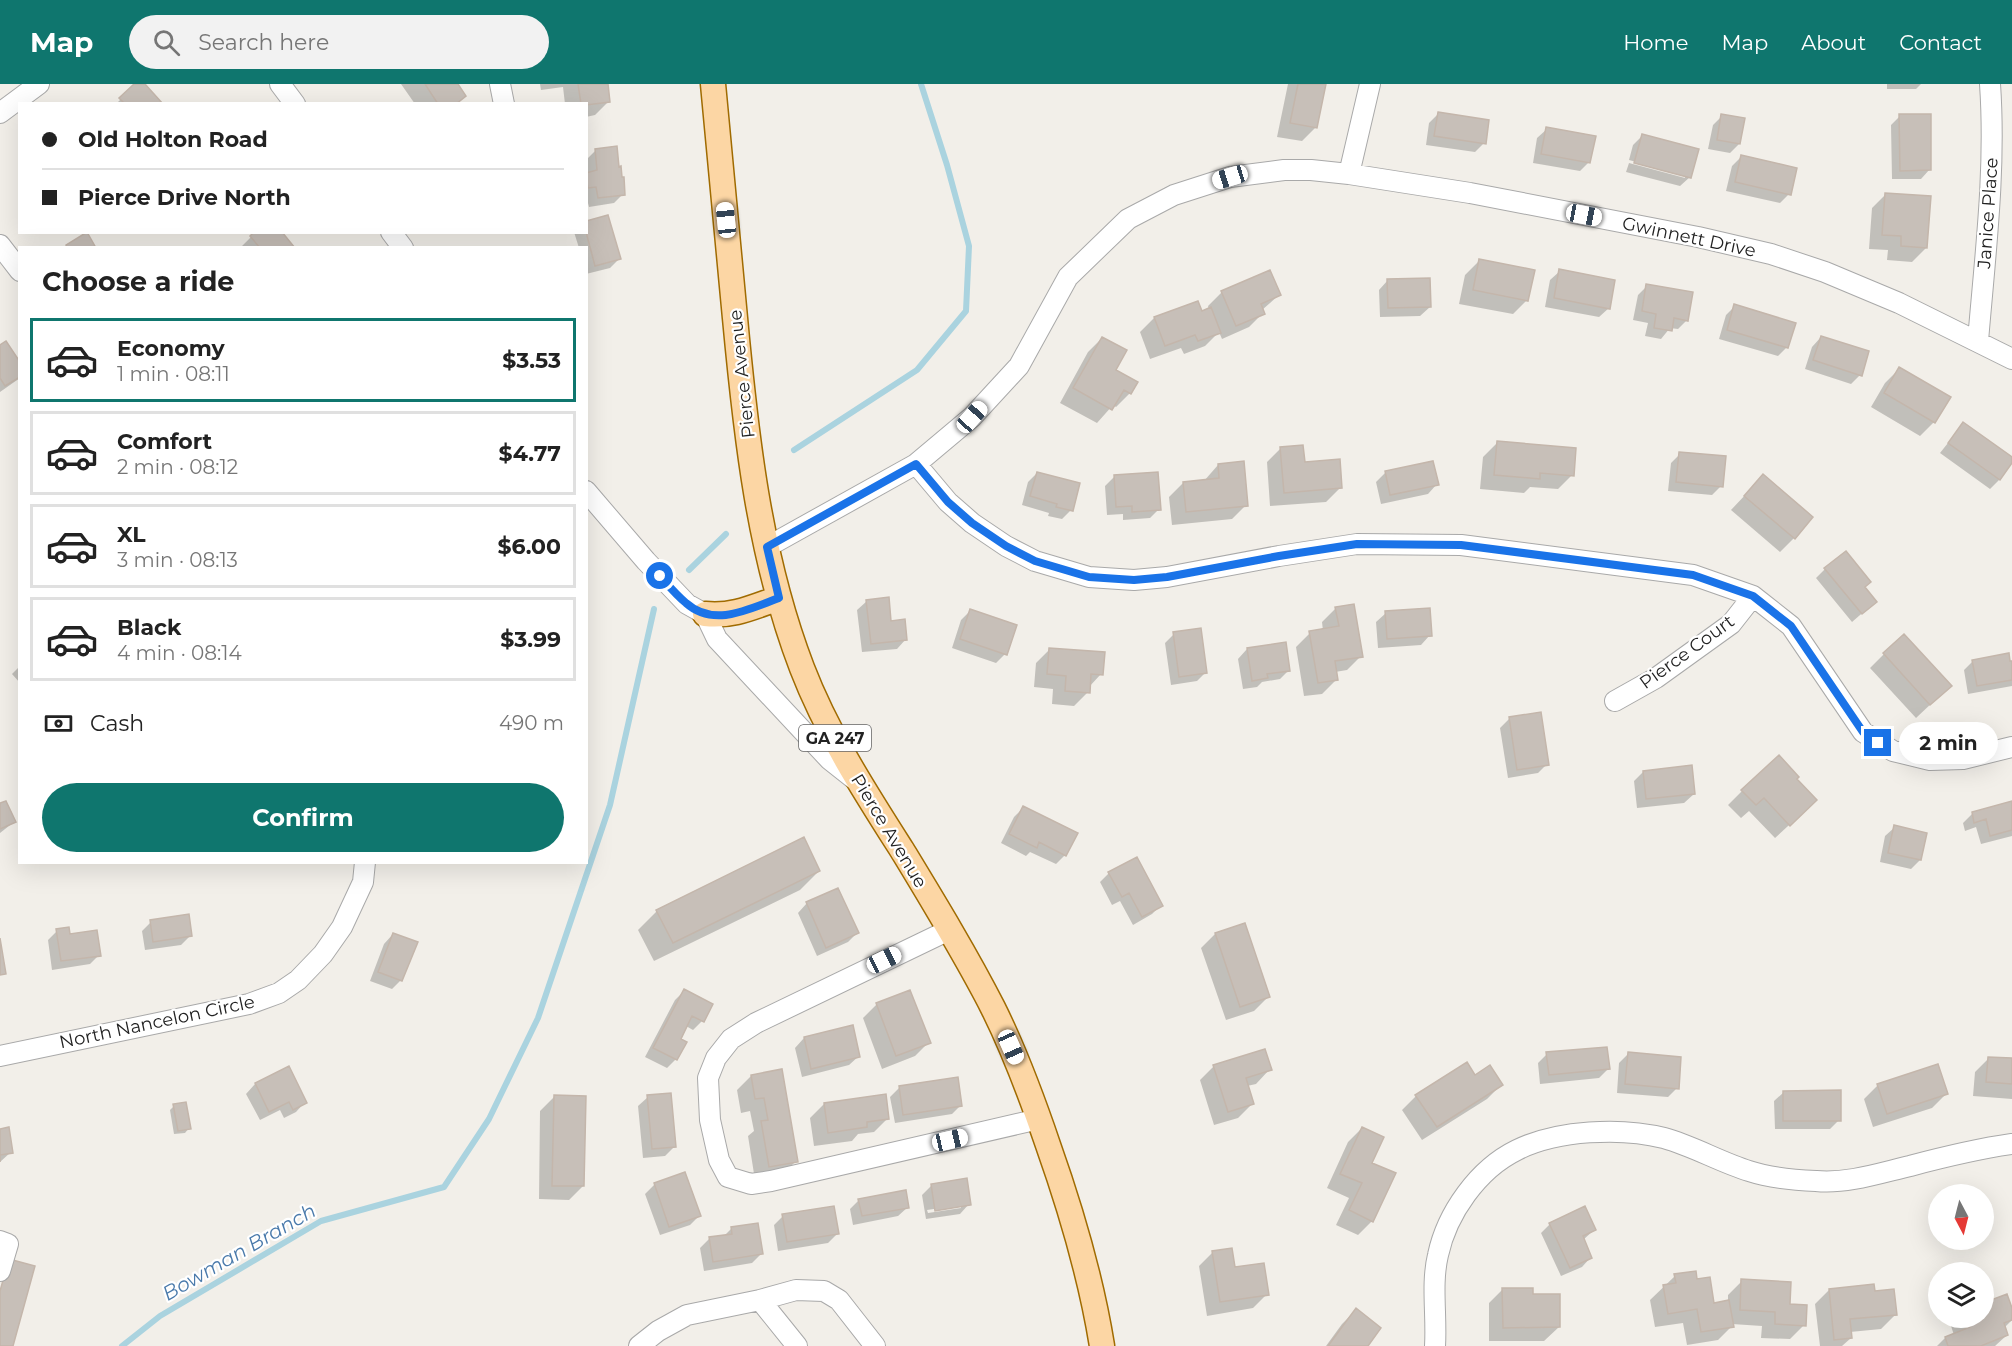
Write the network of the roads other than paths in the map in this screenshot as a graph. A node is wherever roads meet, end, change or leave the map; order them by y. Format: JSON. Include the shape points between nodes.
{"nodes":[{"id":1,"x":39,"y":84,"type":"edge"},
{"id":2,"x":280,"y":84,"type":"edge"},
{"id":3,"x":500,"y":84,"type":"edge"},
{"id":4,"x":713,"y":84,"type":"edge"},
{"id":5,"x":1370,"y":84,"type":"edge"},
{"id":6,"x":1990,"y":84,"type":"edge"},
{"id":7,"x":294,"y":102,"type":"edge"},
{"id":8,"x":504,"y":102,"type":"edge"},
{"id":9,"x":0,"y":113,"type":"edge"},
{"id":10,"x":1349,"y":174,"type":"junction"},
{"id":11,"x":0,"y":245,"type":"edge"},
{"id":12,"x":18,"y":269,"type":"edge"},
{"id":13,"x":1978,"y":341,"type":"junction"},
{"id":14,"x":2012,"y":359,"type":"edge"},
{"id":15,"x":916,"y":464,"type":"junction"},
{"id":16,"x":588,"y":493,"type":"edge"},
{"id":17,"x":767,"y":547,"type":"junction"},
{"id":18,"x":1753,"y":596,"type":"junction"},
{"id":19,"x":779,"y":598,"type":"junction"},
{"id":20,"x":705,"y":614,"type":"junction"},
{"id":21,"x":1615,"y":701,"type":"dead end"},
{"id":22,"x":2012,"y":747,"type":"edge"},
{"id":23,"x":858,"y":782,"type":"junction"},
{"id":24,"x":364,"y":872,"type":"edge"},
{"id":25,"x":949,"y":930,"type":"junction"},
{"id":26,"x":0,"y":1056,"type":"edge"},
{"id":27,"x":1039,"y":1119,"type":"junction"},
{"id":28,"x":2012,"y":1144,"type":"edge"},
{"id":29,"x":0,"y":1241,"type":"edge"},
{"id":30,"x":0,"y":1271,"type":"edge"},
{"id":31,"x":760,"y":1300,"type":"junction"},
{"id":32,"x":639,"y":1346,"type":"edge"},
{"id":33,"x":797,"y":1346,"type":"edge"},
{"id":34,"x":875,"y":1346,"type":"edge"},
{"id":35,"x":1102,"y":1346,"type":"edge"},
{"id":36,"x":1435,"y":1346,"type":"edge"}],
"edges":[{"from":1,"to":9,"type":"street"},
{"from":2,"to":7,"type":"street"},
{"from":3,"to":8,"type":"street"},
{"from":4,"to":17,"type":"main road","name":"Pierce Avenue","number":"GA 247","via":[[744,409]]},
{"from":5,"to":10,"type":"street"},
{"from":6,"to":13,"type":"street","name":"Janice Place","via":[[1992,170]]},
{"from":10,"to":13,"type":"street","name":"Gwinnett Drive","via":[[1470,193],[1771,254],[1899,303]]},
{"from":10,"to":15,"type":"street","name":"Gwinnett Drive","via":[[1284,170],[1230,177],[1174,195],[1128,219],[1068,277],[1019,366],[972,417]]},
{"from":11,"to":12,"type":"street"},
{"from":13,"to":14,"type":"street","name":"Gwinnett Drive"},
{"from":15,"to":17,"type":"street","name":"Gwinnett Drive"},
{"from":15,"to":18,"type":"street","via":[[948,502],[1006,546],[1035,561],[1089,577],[1167,577],[1357,544],[1461,545],[1693,575]]},
{"from":16,"to":20,"type":"street","via":[[687,604]]},
{"from":17,"to":19,"type":"main road","name":"Pierce Avenue","number":"GA 247"},
{"from":18,"to":21,"type":"street","name":"Pierce Court","via":[[1731,624],[1656,678]]},
{"from":18,"to":22,"type":"street","via":[[1791,626],[1863,732],[1878,743],[1930,760],[1963,759]]},
{"from":19,"to":20,"type":"main road","via":[[732,615]]},
{"from":19,"to":23,"type":"main road","name":"Pierce Avenue","number":"GA 247","via":[[802,669]]},
{"from":20,"to":23,"type":"street","via":[[717,639],[830,760]]},
{"from":23,"to":25,"type":"main road","name":"Pierce Avenue","number":"GA 247"},
{"from":24,"to":26,"type":"street","name":"North Nancelon Circle","via":[[342,927],[323,954],[279,993],[249,1005]]},
{"from":25,"to":27,"type":"main road","name":"Pierce Avenue","number":"GA 247","via":[[993,1008]]},
{"from":25,"to":27,"type":"street","via":[[756,1023],[731,1039],[716,1058],[708,1078],[719,1160],[728,1177],[752,1184]]},
{"from":27,"to":35,"type":"main road","name":"Pierce Avenue","number":"GA 247","via":[[1084,1260]]},
{"from":28,"to":36,"type":"street","via":[[1874,1175],[1820,1182],[1748,1171],[1664,1138],[1614,1131],[1583,1132],[1539,1141],[1516,1150],[1482,1175],[1449,1222],[1437,1258]]},
{"from":29,"to":30,"type":"street","via":[[8,1244]]},
{"from":31,"to":32,"type":"street","via":[[687,1315]]},
{"from":31,"to":33,"type":"street"},
{"from":31,"to":34,"type":"street","via":[[796,1290],[824,1291],[839,1300]]}]}
